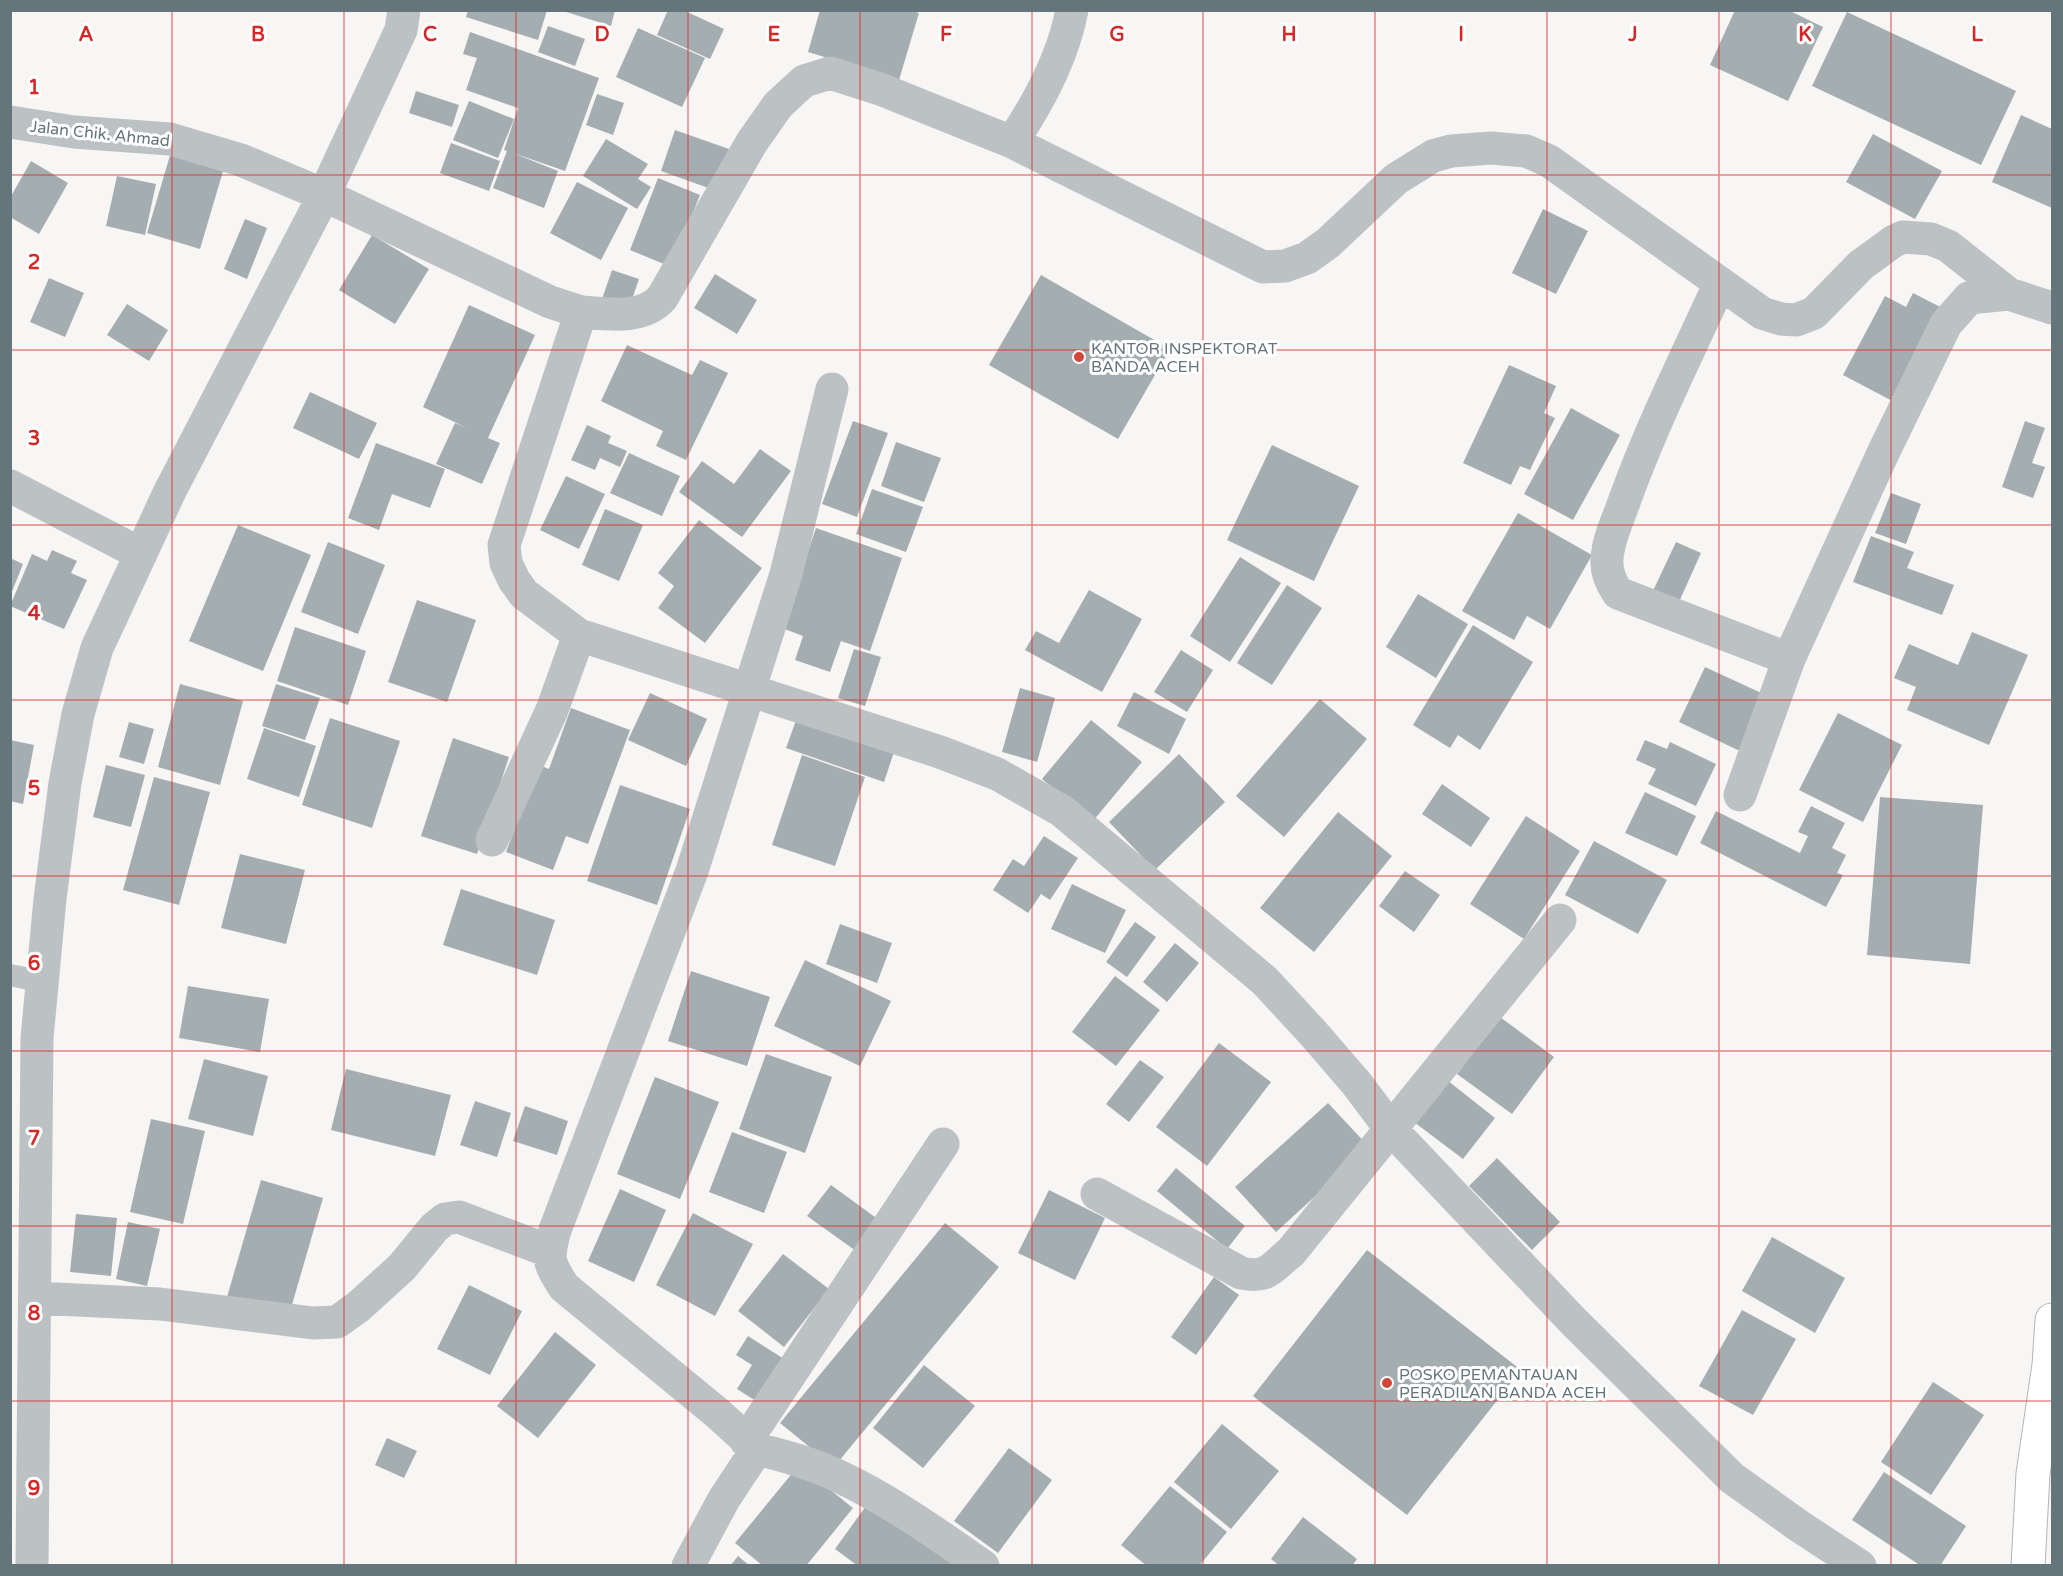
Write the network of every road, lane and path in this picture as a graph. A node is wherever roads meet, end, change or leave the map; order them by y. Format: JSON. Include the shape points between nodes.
{"nodes":[{"id":1,"x":404,"y":10,"type":"edge"},
{"id":2,"x":1072,"y":10,"type":"edge"},
{"id":3,"x":10,"y":122,"type":"edge"},
{"id":4,"x":1012,"y":142,"type":"junction"},
{"id":5,"x":324,"y":195,"type":"junction"},
{"id":6,"x":1720,"y":283,"type":"junction"},
{"id":7,"x":2009,"y":294,"type":"junction"},
{"id":8,"x":2052,"y":308,"type":"edge"},
{"id":9,"x":581,"y":312,"type":"junction"},
{"id":10,"x":832,"y":389,"type":"dead end"},
{"id":11,"x":10,"y":486,"type":"edge"},
{"id":12,"x":141,"y":554,"type":"junction"},
{"id":13,"x":579,"y":636,"type":"junction"},
{"id":14,"x":1789,"y":659,"type":"junction"},
{"id":15,"x":748,"y":690,"type":"junction"},
{"id":16,"x":1740,"y":795,"type":"dead end"},
{"id":17,"x":492,"y":840,"type":"dead end"},
{"id":18,"x":1560,"y":920,"type":"dead end"},
{"id":19,"x":10,"y":975,"type":"edge"},
{"id":20,"x":44,"y":982,"type":"junction"},
{"id":21,"x":1390,"y":1128,"type":"junction"},
{"id":22,"x":943,"y":1144,"type":"dead end"},
{"id":23,"x":1097,"y":1194,"type":"dead end"},
{"id":24,"x":549,"y":1251,"type":"junction"},
{"id":25,"x":35,"y":1298,"type":"junction"},
{"id":26,"x":2052,"y":1320,"type":"edge"},
{"id":27,"x":2051,"y":1365,"type":"edge"},
{"id":28,"x":22,"y":1407,"type":"edge"},
{"id":29,"x":752,"y":1445,"type":"junction"},
{"id":30,"x":32,"y":1566,"type":"edge"},
{"id":31,"x":688,"y":1566,"type":"edge"},
{"id":32,"x":983,"y":1566,"type":"edge"},
{"id":33,"x":1860,"y":1566,"type":"edge"},
{"id":34,"x":2028,"y":1566,"type":"edge"}],
"edges":[{"from":1,"to":5,"type":"street","via":[[400,30]]},
{"from":2,"to":4,"type":"street","via":[[1069,27],[1035,108]]},
{"from":3,"to":5,"type":"street","name":"Jalan Chik. Ahmad","via":[[74,132],[170,139],[241,160]]},
{"from":4,"to":6,"type":"street","name":"Jalan Chik. Ahmad","via":[[1263,267],[1285,266],[1307,258],[1396,179],[1433,156],[1491,148],[1526,151],[1549,160]]},
{"from":4,"to":9,"type":"street","name":"Jalan Chik. Ahmad","via":[[830,73],[804,81],[778,105],[752,142],[655,306],[628,314]]},
{"from":5,"to":9,"type":"street","name":"Jalan Chik. Ahmad","via":[[550,302]]},
{"from":5,"to":12,"type":"street"},
{"from":6,"to":7,"type":"street","name":"Jalan Chik. Ahmad","via":[[1762,313],[1781,320],[1796,320],[1814,313],[1861,265],[1894,241],[1915,237],[1948,246]]},
{"from":6,"to":14,"type":"street","via":[[1637,466],[1610,544],[1609,575],[1618,593]]},
{"from":7,"to":8,"type":"street"},
{"from":7,"to":14,"type":"street","via":[[1969,298],[1946,324]]},
{"from":9,"to":13,"type":"street","via":[[504,545],[506,563],[524,594]]},
{"from":10,"to":15,"type":"street","via":[[786,574]]},
{"from":11,"to":12,"type":"street"},
{"from":12,"to":20,"type":"street","via":[[97,648],[78,714],[50,899]]},
{"from":13,"to":15,"type":"street"},
{"from":13,"to":17,"type":"street","via":[[552,710]]},
{"from":14,"to":16,"type":"street"},
{"from":15,"to":21,"type":"street","via":[[940,752],[997,774],[1062,811],[1265,981]]},
{"from":15,"to":24,"type":"street","via":[[692,871]]},
{"from":18,"to":21,"type":"street"},
{"from":19,"to":20,"type":"lane"},
{"from":20,"to":25,"type":"street","via":[[37,1038]]},
{"from":21,"to":23,"type":"street","via":[[1291,1252],[1263,1275],[1241,1274]]},
{"from":21,"to":33,"type":"street","via":[[1574,1322],[1732,1478]]},
{"from":22,"to":29,"type":"street"},
{"from":24,"to":25,"type":"street","via":[[459,1217],[445,1219],[402,1267],[337,1322],[313,1323],[160,1304]]},
{"from":24,"to":29,"type":"street","via":[[550,1266],[564,1287]]},
{"from":25,"to":28,"type":"street"},
{"from":26,"to":27,"type":"main road"},
{"from":27,"to":34,"type":"main road","via":[[2033,1474]]},
{"from":28,"to":30,"type":"street"},
{"from":29,"to":31,"type":"street"},
{"from":29,"to":32,"type":"street","via":[[835,1474],[873,1493]]}]}
